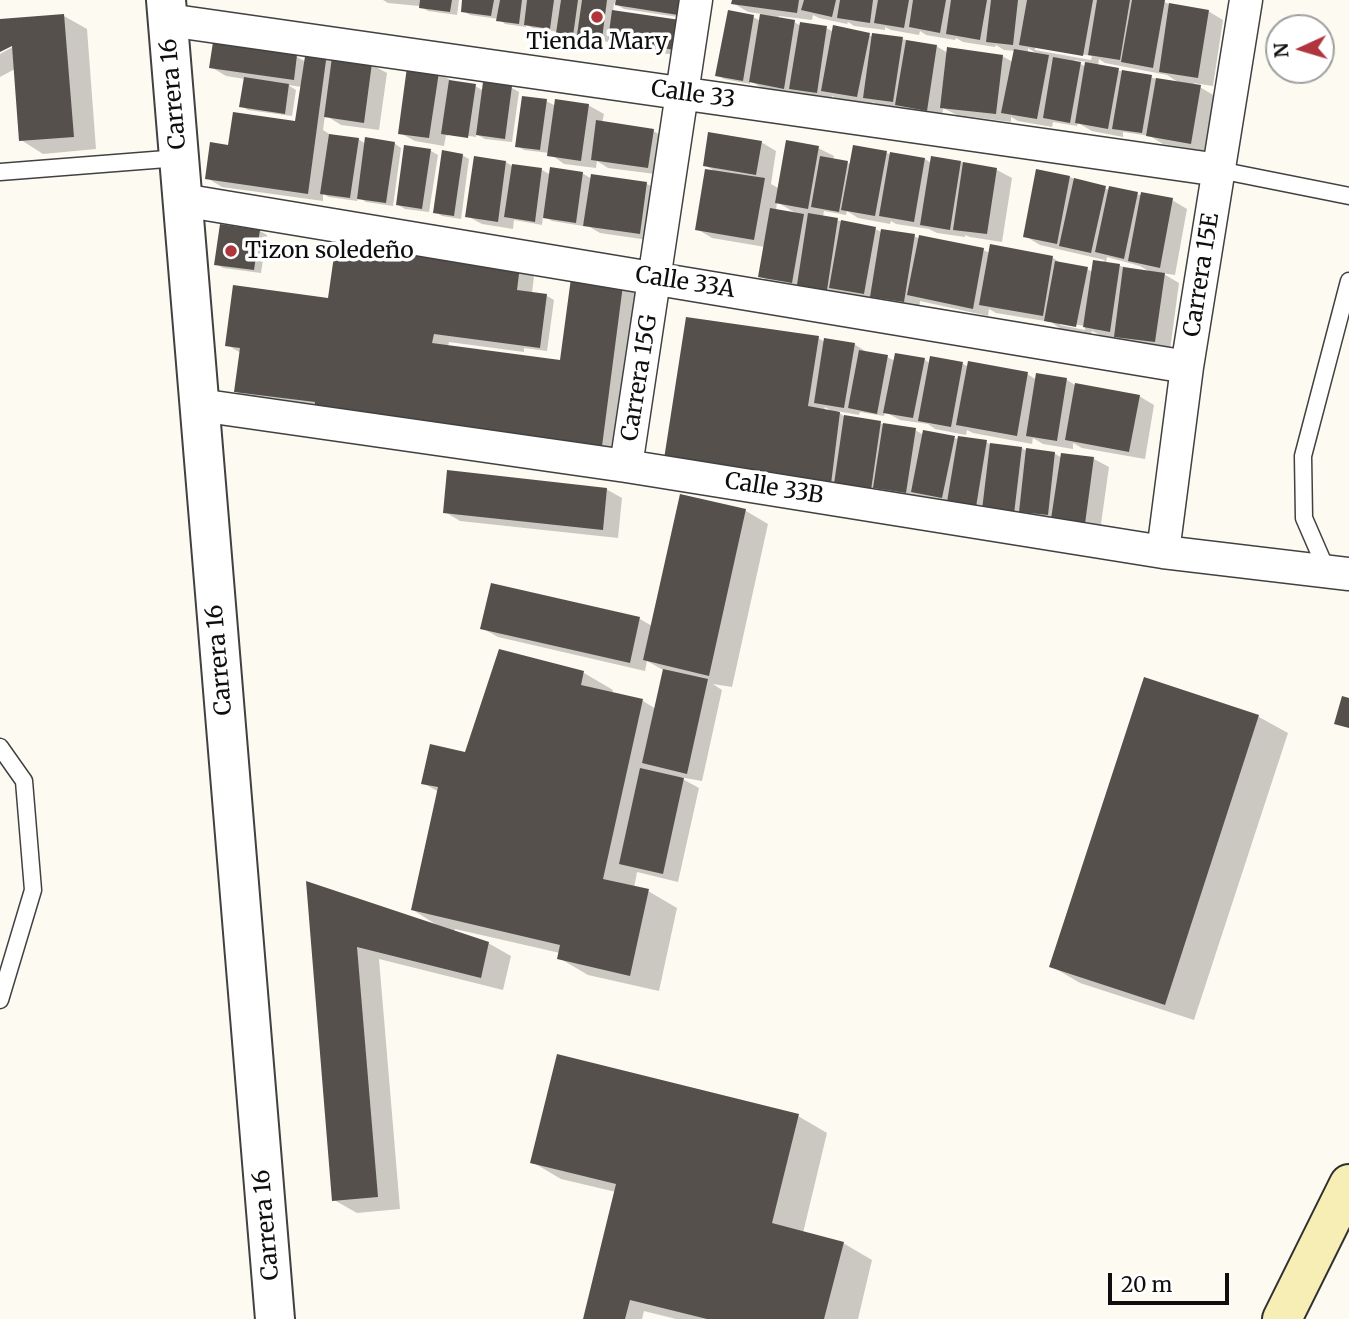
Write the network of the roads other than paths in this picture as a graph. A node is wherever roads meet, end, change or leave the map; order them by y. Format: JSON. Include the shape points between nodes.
{"nodes":[{"id":1,"x":696,"y":0,"type":"edge"},
{"id":2,"x":1246,"y":0,"type":"edge"},
{"id":3,"x":167,"y":10,"type":"edge"},
{"id":4,"x":682,"y":94,"type":"junction"},
{"id":5,"x":179,"y":158,"type":"junction"},
{"id":6,"x":1219,"y":170,"type":"junction"},
{"id":7,"x":0,"y":172,"type":"edge"},
{"id":8,"x":1349,"y":195,"type":"edge"},
{"id":9,"x":182,"y":200,"type":"junction"},
{"id":10,"x":656,"y":278,"type":"junction"},
{"id":11,"x":1349,"y":281,"type":"edge"},
{"id":12,"x":1187,"y":367,"type":"junction"},
{"id":13,"x":199,"y":405,"type":"junction"},
{"id":14,"x":626,"y":466,"type":"junction"},
{"id":15,"x":1163,"y":552,"type":"junction"},
{"id":16,"x":1338,"y":573,"type":"edge"},
{"id":17,"x":0,"y":747,"type":"edge"},
{"id":18,"x":0,"y":1000,"type":"edge"},
{"id":19,"x":1349,"y":1184,"type":"edge"},
{"id":20,"x":275,"y":1319,"type":"edge"},
{"id":21,"x":1282,"y":1319,"type":"edge"}],
"edges":[{"from":1,"to":4,"type":"street","name":"Carrera 15G"},
{"from":2,"to":6,"type":"street","name":"Carrera 15E"},
{"from":3,"to":4,"type":"street","name":"Calle 33"},
{"from":3,"to":5,"type":"street","name":"Carrera 16"},
{"from":4,"to":6,"type":"street","name":"Calle 33"},
{"from":4,"to":10,"type":"street","name":"Carrera 15G"},
{"from":5,"to":7,"type":"lane"},
{"from":5,"to":9,"type":"street","name":"Carrera 16"},
{"from":6,"to":8,"type":"lane"},
{"from":6,"to":12,"type":"street","name":"Carrera 15E"},
{"from":9,"to":10,"type":"street","name":"Calle 33A"},
{"from":9,"to":13,"type":"street","name":"Carrera 16"},
{"from":10,"to":12,"type":"street","name":"Calle 33A"},
{"from":10,"to":14,"type":"street","name":"Carrera 15G"},
{"from":11,"to":16,"type":"lane","via":[[1303,456],[1304,518]]},
{"from":12,"to":15,"type":"street","name":"Carrera 15E"},
{"from":13,"to":14,"type":"street","name":"Calle 33B"},
{"from":13,"to":20,"type":"street","name":"Carrera 16"},
{"from":14,"to":15,"type":"street","name":"Calle 33B"},
{"from":15,"to":16,"type":"street","name":"Calle 33B"},
{"from":17,"to":18,"type":"lane","via":[[24,781],[33,890]]},
{"from":19,"to":21,"type":"main road"}]}
